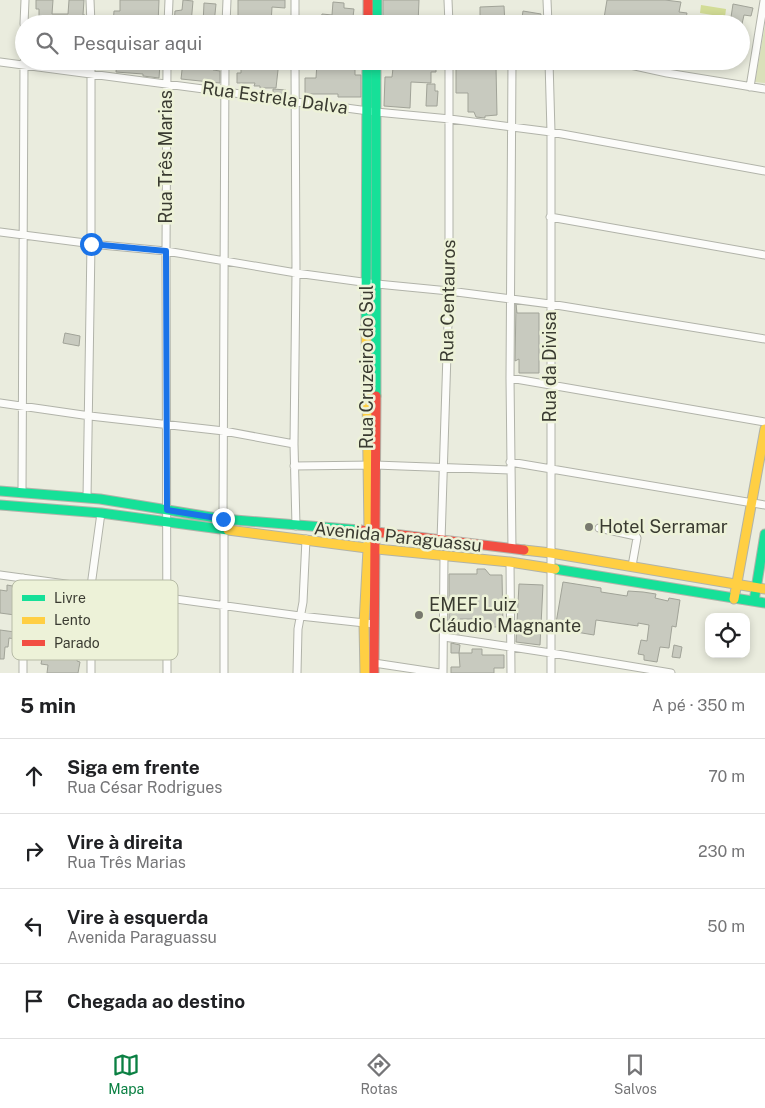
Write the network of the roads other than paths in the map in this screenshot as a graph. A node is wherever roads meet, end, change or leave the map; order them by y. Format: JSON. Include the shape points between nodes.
{"nodes":[{"id":1,"x":25,"y":0,"type":"edge"},
{"id":2,"x":90,"y":0,"type":"edge"},
{"id":3,"x":169,"y":0,"type":"edge"},
{"id":4,"x":227,"y":0,"type":"edge"},
{"id":5,"x":295,"y":0,"type":"edge"},
{"id":6,"x":368,"y":0,"type":"edge"},
{"id":7,"x":377,"y":0,"type":"edge"},
{"id":8,"x":448,"y":0,"type":"edge"},
{"id":9,"x":547,"y":0,"type":"edge"},
{"id":10,"x":755,"y":0,"type":"edge"},
{"id":11,"x":764,"y":2,"type":"edge"},
{"id":12,"x":24,"y":15,"type":"edge"},
{"id":13,"x":90,"y":15,"type":"edge"},
{"id":14,"x":168,"y":15,"type":"edge"},
{"id":15,"x":226,"y":15,"type":"edge"},
{"id":16,"x":295,"y":15,"type":"edge"},
{"id":17,"x":368,"y":15,"type":"edge"},
{"id":18,"x":377,"y":15,"type":"edge"},
{"id":19,"x":448,"y":15,"type":"edge"},
{"id":20,"x":548,"y":15,"type":"edge"},
{"id":21,"x":0,"y":62,"type":"edge"},
{"id":22,"x":15,"y":63,"type":"edge"},
{"id":23,"x":24,"y":70,"type":"edge"},
{"id":24,"x":67,"y":70,"type":"edge"},
{"id":25,"x":91,"y":70,"type":"edge"},
{"id":26,"x":167,"y":70,"type":"edge"},
{"id":27,"x":225,"y":70,"type":"edge"},
{"id":28,"x":295,"y":70,"type":"edge"},
{"id":29,"x":368,"y":70,"type":"edge"},
{"id":30,"x":375,"y":70,"type":"edge"},
{"id":31,"x":449,"y":70,"type":"edge"},
{"id":32,"x":512,"y":70,"type":"edge"},
{"id":33,"x":549,"y":70,"type":"edge"},
{"id":34,"x":653,"y":70,"type":"edge"},
{"id":35,"x":91,"y":74,"type":"junction"},
{"id":36,"x":167,"y":84,"type":"junction"},
{"id":37,"x":750,"y":87,"type":"junction"},
{"id":38,"x":765,"y":89,"type":"edge"},
{"id":39,"x":225,"y":91,"type":"junction"},
{"id":40,"x":294,"y":101,"type":"junction"},
{"id":41,"x":372,"y":111,"type":"junction"},
{"id":42,"x":450,"y":119,"type":"junction"},
{"id":43,"x":512,"y":128,"type":"junction"},
{"id":44,"x":551,"y":132,"type":"junction"},
{"id":45,"x":372,"y":168,"type":"junction"},
{"id":46,"x":765,"y":171,"type":"edge"},
{"id":47,"x":550,"y":217,"type":"junction"},
{"id":48,"x":0,"y":232,"type":"edge"},
{"id":49,"x":23,"y":235,"type":"junction"},
{"id":50,"x":91,"y":244,"type":"junction"},
{"id":51,"x":166,"y":251,"type":"junction"},
{"id":52,"x":765,"y":255,"type":"edge"},
{"id":53,"x":225,"y":260,"type":"junction"},
{"id":54,"x":296,"y":273,"type":"junction"},
{"id":55,"x":366,"y":283,"type":"junction"},
{"id":56,"x":377,"y":284,"type":"junction"},
{"id":57,"x":449,"y":291,"type":"junction"},
{"id":58,"x":511,"y":299,"type":"junction"},
{"id":59,"x":550,"y":304,"type":"junction"},
{"id":60,"x":765,"y":339,"type":"edge"},
{"id":61,"x":371,"y":364,"type":"junction"},
{"id":62,"x":510,"y":378,"type":"junction"},
{"id":63,"x":550,"y":385,"type":"junction"},
{"id":64,"x":0,"y":403,"type":"edge"},
{"id":65,"x":22,"y":406,"type":"junction"},
{"id":66,"x":90,"y":416,"type":"junction"},
{"id":67,"x":765,"y":422,"type":"edge"},
{"id":68,"x":167,"y":425,"type":"junction"},
{"id":69,"x":765,"y":429,"type":"edge"},
{"id":70,"x":224,"y":431,"type":"junction"},
{"id":71,"x":294,"y":444,"type":"junction"},
{"id":72,"x":371,"y":465,"type":"junction"},
{"id":73,"x":294,"y":466,"type":"junction"},
{"id":74,"x":442,"y":466,"type":"junction"},
{"id":75,"x":510,"y":466,"type":"junction"},
{"id":76,"x":550,"y":468,"type":"junction"},
{"id":77,"x":0,"y":491,"type":"edge"},
{"id":78,"x":22,"y":492,"type":"junction"},
{"id":79,"x":87,"y":498,"type":"junction"},
{"id":80,"x":752,"y":503,"type":"junction"},
{"id":81,"x":0,"y":505,"type":"edge"},
{"id":82,"x":765,"y":505,"type":"edge"},
{"id":83,"x":167,"y":510,"type":"junction"},
{"id":84,"x":101,"y":513,"type":"junction"},
{"id":85,"x":223,"y":519,"type":"junction"},
{"id":86,"x":167,"y":522,"type":"junction"},
{"id":87,"x":296,"y":526,"type":"junction"},
{"id":88,"x":599,"y":528,"type":"dead end"},
{"id":89,"x":224,"y":530,"type":"junction"},
{"id":90,"x":373,"y":530,"type":"junction"},
{"id":91,"x":765,"y":534,"type":"edge"},
{"id":92,"x":306,"y":540,"type":"junction"},
{"id":93,"x":441,"y":541,"type":"junction"},
{"id":94,"x":371,"y":548,"type":"junction"},
{"id":95,"x":512,"y":549,"type":"junction"},
{"id":96,"x":551,"y":553,"type":"junction"},
{"id":97,"x":444,"y":555,"type":"junction"},
{"id":98,"x":510,"y":562,"type":"junction"},
{"id":99,"x":632,"y":566,"type":"junction"},
{"id":100,"x":550,"y":568,"type":"junction"},
{"id":101,"x":0,"y":575,"type":"edge"},
{"id":102,"x":24,"y":578,"type":"joint"},
{"id":103,"x":41,"y":580,"type":"edge"},
{"id":104,"x":92,"y":580,"type":"edge"},
{"id":105,"x":166,"y":580,"type":"edge"},
{"id":106,"x":737,"y":584,"type":"junction"},
{"id":107,"x":760,"y":588,"type":"edge"},
{"id":108,"x":178,"y":598,"type":"edge"},
{"id":109,"x":734,"y":599,"type":"junction"},
{"id":110,"x":754,"y":601,"type":"junction"},
{"id":111,"x":765,"y":603,"type":"edge"},
{"id":112,"x":224,"y":606,"type":"junction"},
{"id":113,"x":300,"y":616,"type":"junction"},
{"id":114,"x":364,"y":624,"type":"junction"},
{"id":115,"x":374,"y":624,"type":"junction"},
{"id":116,"x":444,"y":637,"type":"junction"},
{"id":117,"x":511,"y":647,"type":"junction"},
{"id":118,"x":551,"y":653,"type":"junction"},
{"id":119,"x":22,"y":660,"type":"edge"},
{"id":120,"x":91,"y":660,"type":"edge"},
{"id":121,"x":167,"y":660,"type":"edge"},
{"id":122,"x":374,"y":663,"type":"junction"},
{"id":123,"x":22,"y":673,"type":"edge"},
{"id":124,"x":91,"y":673,"type":"edge"},
{"id":125,"x":167,"y":673,"type":"edge"},
{"id":126,"x":224,"y":673,"type":"edge"},
{"id":127,"x":297,"y":673,"type":"edge"},
{"id":128,"x":365,"y":673,"type":"edge"},
{"id":129,"x":374,"y":673,"type":"edge"},
{"id":130,"x":442,"y":673,"type":"edge"},
{"id":131,"x":511,"y":673,"type":"edge"},
{"id":132,"x":551,"y":673,"type":"edge"},
{"id":133,"x":671,"y":673,"type":"edge"}],
"edges":[{"from":1,"to":12,"type":"street"},
{"from":2,"to":13,"type":"street"},
{"from":3,"to":14,"type":"street"},
{"from":4,"to":15,"type":"street"},
{"from":5,"to":16,"type":"street"},
{"from":6,"to":17,"type":"main road"},
{"from":7,"to":18,"type":"main road"},
{"from":8,"to":19,"type":"street"},
{"from":9,"to":20,"type":"street"},
{"from":10,"to":11,"type":"street"},
{"from":11,"to":37,"type":"street"},
{"from":21,"to":22,"type":"street","name":"Rua Estrela Dalva"},
{"from":23,"to":49,"type":"street"},
{"from":24,"to":35,"type":"street","name":"Rua Estrela Dalva"},
{"from":25,"to":35,"type":"street"},
{"from":26,"to":36,"type":"street","name":"Rua Três Marias"},
{"from":27,"to":39,"type":"street"},
{"from":28,"to":40,"type":"street"},
{"from":29,"to":41,"type":"main road","name":"Rua Cruzeiro do Sul"},
{"from":30,"to":41,"type":"main road","name":"Rua Cruzeiro do Sul"},
{"from":31,"to":42,"type":"street","name":"Rua Centauros"},
{"from":32,"to":43,"type":"street"},
{"from":33,"to":44,"type":"street","name":"Rua da Divisa"},
{"from":34,"to":37,"type":"street"},
{"from":35,"to":36,"type":"street","name":"Rua Estrela Dalva"},
{"from":35,"to":50,"type":"street"},
{"from":36,"to":39,"type":"street","name":"Rua Estrela Dalva"},
{"from":36,"to":51,"type":"street","name":"Rua Três Marias"},
{"from":37,"to":38,"type":"street"},
{"from":39,"to":40,"type":"street","name":"Rua Estrela Dalva"},
{"from":39,"to":53,"type":"street"},
{"from":40,"to":41,"type":"street","name":"Rua Estrela Dalva"},
{"from":40,"to":54,"type":"street"},
{"from":41,"to":42,"type":"street","name":"Rua Estrela Dalva"},
{"from":41,"to":45,"type":"main road","name":"Rua Cruzeiro do Sul"},
{"from":42,"to":43,"type":"street","name":"Rua Estrela Dalva"},
{"from":42,"to":57,"type":"street","name":"Rua Centauros"},
{"from":43,"to":44,"type":"street","name":"Rua Estrela Dalva"},
{"from":43,"to":58,"type":"street"},
{"from":44,"to":46,"type":"street","name":"Rua Estrela Dalva"},
{"from":44,"to":47,"type":"street","name":"Rua da Divisa"},
{"from":45,"to":55,"type":"main road","name":"Rua Cruzeiro do Sul"},
{"from":45,"to":56,"type":"main road","name":"Rua Cruzeiro do Sul"},
{"from":47,"to":52,"type":"street"},
{"from":47,"to":59,"type":"street","name":"Rua da Divisa"},
{"from":48,"to":49,"type":"street"},
{"from":49,"to":50,"type":"street"},
{"from":49,"to":65,"type":"street"},
{"from":50,"to":51,"type":"street"},
{"from":50,"to":66,"type":"street"},
{"from":51,"to":53,"type":"street"},
{"from":51,"to":68,"type":"street","name":"Rua Três Marias"},
{"from":53,"to":54,"type":"street"},
{"from":53,"to":70,"type":"street"},
{"from":54,"to":55,"type":"street"},
{"from":54,"to":71,"type":"street"},
{"from":55,"to":56,"type":"street"},
{"from":55,"to":61,"type":"main road","name":"Rua Cruzeiro do Sul"},
{"from":56,"to":57,"type":"street"},
{"from":56,"to":61,"type":"main road","name":"Rua Cruzeiro do Sul"},
{"from":57,"to":58,"type":"street"},
{"from":57,"to":74,"type":"street","name":"Rua Centauros"},
{"from":58,"to":59,"type":"street"},
{"from":58,"to":62,"type":"street"},
{"from":59,"to":60,"type":"street"},
{"from":59,"to":63,"type":"street","name":"Rua da Divisa"},
{"from":61,"to":72,"type":"main road","name":"Rua Cruzeiro do Sul"},
{"from":62,"to":63,"type":"street"},
{"from":62,"to":75,"type":"street"},
{"from":63,"to":67,"type":"street"},
{"from":63,"to":76,"type":"street","name":"Rua da Divisa"},
{"from":64,"to":65,"type":"street"},
{"from":65,"to":66,"type":"street"},
{"from":65,"to":78,"type":"street"},
{"from":66,"to":68,"type":"street"},
{"from":66,"to":79,"type":"street"},
{"from":68,"to":70,"type":"street"},
{"from":68,"to":83,"type":"street","name":"Rua Três Marias"},
{"from":69,"to":80,"type":"main road"},
{"from":70,"to":71,"type":"street"},
{"from":70,"to":85,"type":"street"},
{"from":71,"to":73,"type":"street"},
{"from":72,"to":73,"type":"street"},
{"from":72,"to":74,"type":"street"},
{"from":72,"to":90,"type":"main road","name":"Rua Cruzeiro do Sul"},
{"from":73,"to":87,"type":"street"},
{"from":74,"to":75,"type":"street"},
{"from":74,"to":93,"type":"street","name":"Rua Centauros"},
{"from":75,"to":76,"type":"street"},
{"from":75,"to":95,"type":"street"},
{"from":76,"to":80,"type":"street"},
{"from":76,"to":96,"type":"street","name":"Rua da Divisa"},
{"from":77,"to":78,"type":"main road","name":"Avenida Paraguassu"},
{"from":78,"to":79,"type":"main road","name":"Avenida Paraguassu"},
{"from":79,"to":83,"type":"main road","name":"Avenida Paraguassu"},
{"from":80,"to":82,"type":"street"},
{"from":80,"to":106,"type":"main road"},
{"from":81,"to":84,"type":"main road","name":"Avenida Paraguassu"},
{"from":83,"to":85,"type":"main road","name":"Avenida Paraguassu"},
{"from":83,"to":86,"type":"street","name":"Rua Três Marias"},
{"from":84,"to":86,"type":"main road","name":"Avenida Paraguassu"},
{"from":84,"to":104,"type":"street"},
{"from":85,"to":87,"type":"main road","name":"Avenida Paraguassu"},
{"from":86,"to":89,"type":"main road","name":"Avenida Paraguassu"},
{"from":86,"to":105,"type":"street","name":"Rua Três Marias"},
{"from":87,"to":90,"type":"main road","name":"Avenida Paraguassu"},
{"from":88,"to":99,"type":"street","via":[[636,536]]},
{"from":89,"to":92,"type":"main road","name":"Avenida Paraguassu"},
{"from":89,"to":112,"type":"street"},
{"from":90,"to":93,"type":"main road","name":"Avenida Paraguassu"},
{"from":90,"to":94,"type":"main road","name":"Rua Cruzeiro do Sul"},
{"from":91,"to":107,"type":"main road"},
{"from":92,"to":94,"type":"main road","name":"Avenida Paraguassu"},
{"from":92,"to":113,"type":"street"},
{"from":93,"to":95,"type":"main road","name":"Avenida Paraguassu"},
{"from":94,"to":97,"type":"main road","name":"Avenida Paraguassu"},
{"from":94,"to":114,"type":"main road","name":"Rua Cruzeiro do Sul"},
{"from":94,"to":115,"type":"main road","name":"Rua Cruzeiro do Sul"},
{"from":95,"to":96,"type":"main road","name":"Avenida Paraguassu"},
{"from":96,"to":99,"type":"main road","name":"Avenida Paraguassu"},
{"from":96,"to":100,"type":"street","name":"Rua da Divisa"},
{"from":97,"to":98,"type":"main road","name":"Avenida Paraguassu"},
{"from":97,"to":116,"type":"street"},
{"from":98,"to":100,"type":"main road","name":"Avenida Paraguassu"},
{"from":98,"to":117,"type":"street"},
{"from":99,"to":106,"type":"main road","name":"Avenida Paraguassu"},
{"from":100,"to":109,"type":"main road","name":"Avenida Paraguassu"},
{"from":100,"to":118,"type":"street","name":"Rua da Divisa"},
{"from":101,"to":102,"type":"street"},
{"from":102,"to":103,"type":"street"},
{"from":106,"to":107,"type":"main road","name":"Avenida Paraguassu"},
{"from":106,"to":109,"type":"main road"},
{"from":107,"to":110,"type":"main road"},
{"from":108,"to":112,"type":"street"},
{"from":109,"to":110,"type":"main road","name":"Avenida Paraguassu"},
{"from":110,"to":111,"type":"main road","name":"Avenida Paraguassu"},
{"from":112,"to":113,"type":"street"},
{"from":112,"to":126,"type":"street"},
{"from":113,"to":114,"type":"street"},
{"from":113,"to":127,"type":"street"},
{"from":114,"to":115,"type":"street"},
{"from":114,"to":128,"type":"main road","name":"Rua Cruzeiro do Sul"},
{"from":115,"to":122,"type":"main road","name":"Rua Cruzeiro do Sul"},
{"from":116,"to":117,"type":"street"},
{"from":116,"to":130,"type":"street"},
{"from":117,"to":118,"type":"street"},
{"from":117,"to":131,"type":"street"},
{"from":118,"to":132,"type":"street","name":"Rua da Divisa"},
{"from":118,"to":133,"type":"street"},
{"from":119,"to":123,"type":"street"},
{"from":120,"to":124,"type":"street"},
{"from":121,"to":125,"type":"street","name":"Rua Três Marias"},
{"from":122,"to":129,"type":"main road","name":"Rua Cruzeiro do Sul"},
{"from":122,"to":130,"type":"street"}]}
